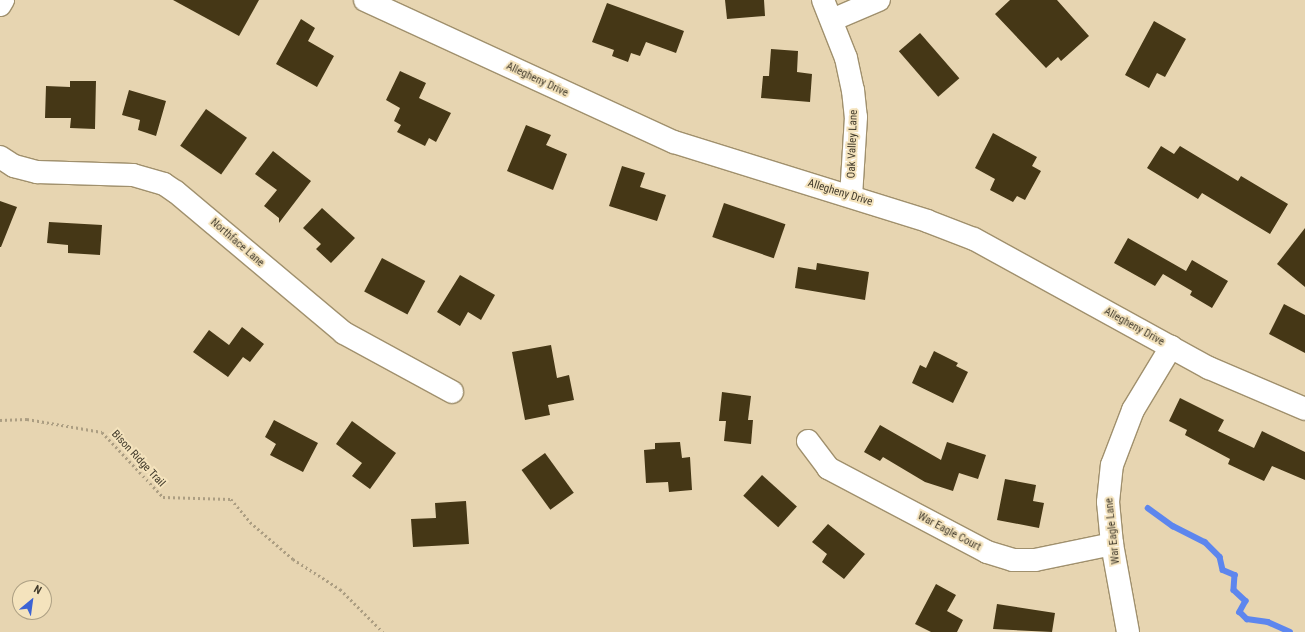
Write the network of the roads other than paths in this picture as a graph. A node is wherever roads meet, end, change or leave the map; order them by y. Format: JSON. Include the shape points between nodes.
{"nodes":[{"id":1,"x":3,"y":0,"type":"edge"},
{"id":2,"x":365,"y":0,"type":"edge"},
{"id":3,"x":823,"y":0,"type":"edge"},
{"id":4,"x":879,"y":0,"type":"edge"},
{"id":5,"x":0,"y":5,"type":"edge"},
{"id":6,"x":832,"y":20,"type":"junction"},
{"id":7,"x":0,"y":157,"type":"edge"},
{"id":8,"x":851,"y":196,"type":"junction"},
{"id":9,"x":1171,"y":347,"type":"junction"},
{"id":10,"x":452,"y":392,"type":"dead end"},
{"id":11,"x":1305,"y":409,"type":"edge"},
{"id":12,"x":808,"y":441,"type":"dead end"},
{"id":13,"x":1112,"y":544,"type":"junction"},
{"id":14,"x":1128,"y":632,"type":"edge"}],
"edges":[{"from":1,"to":5,"type":"street"},
{"from":2,"to":8,"type":"street","name":"Allegheny Drive","via":[[674,142]]},
{"from":3,"to":6,"type":"street","name":"Oak Valley Lane"},
{"from":4,"to":6,"type":"street"},
{"from":6,"to":8,"type":"street","name":"Oak Valley Lane","via":[[846,58],[856,117]]},
{"from":7,"to":10,"type":"street","name":"Northface Lane","via":[[14,166],[37,172],[134,174],[164,184],[344,333]]},
{"from":8,"to":9,"type":"street","name":"Allegheny Drive","via":[[974,239]]},
{"from":9,"to":11,"type":"street","name":"Allegheny Drive","via":[[1224,376]]},
{"from":9,"to":13,"type":"street","name":"War Eagle Lane","via":[[1133,410],[1112,466],[1108,502]]},
{"from":12,"to":13,"type":"street","name":"War Eagle Court","via":[[828,468],[987,552],[1013,560],[1035,560]]},
{"from":13,"to":14,"type":"street","name":"War Eagle Lane"}]}
